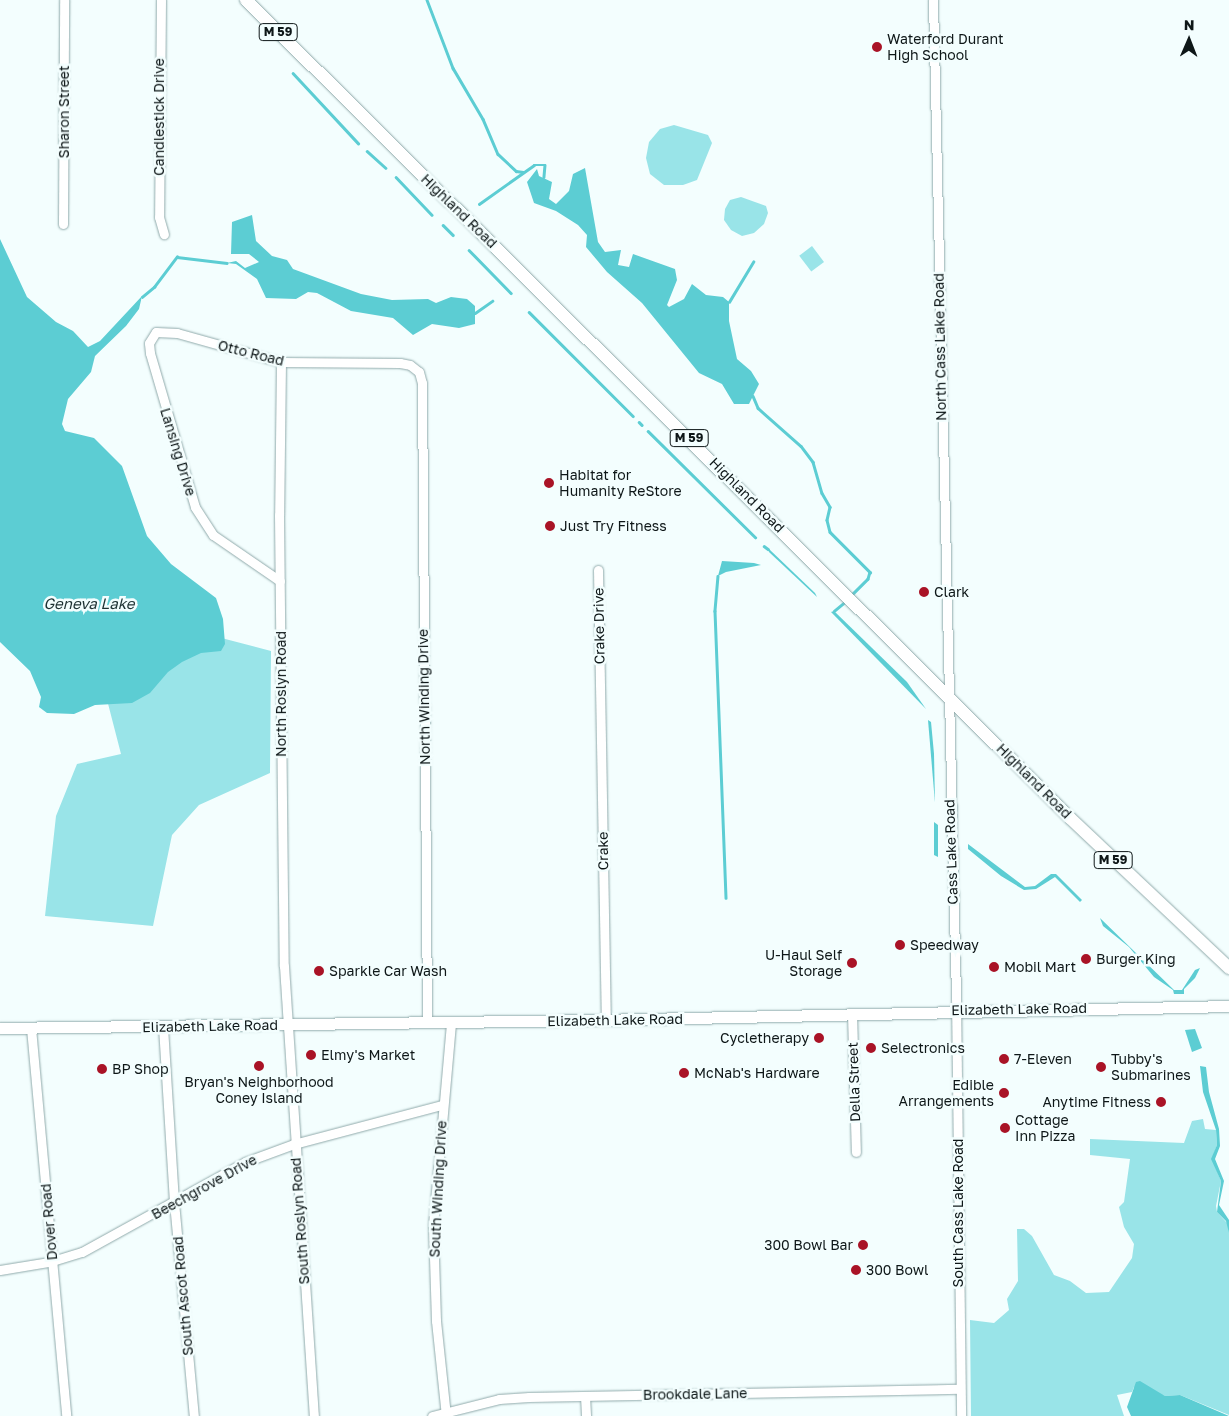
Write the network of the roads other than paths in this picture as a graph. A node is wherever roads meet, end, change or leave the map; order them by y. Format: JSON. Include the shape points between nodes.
{"nodes":[{"id":1,"x":64,"y":0,"type":"edge"},
{"id":2,"x":161,"y":0,"type":"edge"},
{"id":3,"x":246,"y":0,"type":"edge"},
{"id":4,"x":933,"y":0,"type":"edge"},
{"id":5,"x":63,"y":224,"type":"dead end"},
{"id":6,"x":164,"y":234,"type":"dead end"},
{"id":7,"x":149,"y":343,"type":"joint"},
{"id":8,"x":281,"y":362,"type":"junction"},
{"id":9,"x":419,"y":372,"type":"joint"},
{"id":10,"x":598,"y":570,"type":"dead end"},
{"id":11,"x":280,"y":581,"type":"junction"},
{"id":12,"x":600,"y":682,"type":"joint"},
{"id":13,"x":948,"y":694,"type":"junction"},
{"id":14,"x":1227,"y":962,"type":"edge"},
{"id":15,"x":1229,"y":1006,"type":"edge"},
{"id":16,"x":956,"y":1010,"type":"junction"},
{"id":17,"x":852,"y":1013,"type":"junction"},
{"id":18,"x":606,"y":1020,"type":"junction"},
{"id":19,"x":428,"y":1023,"type":"junction"},
{"id":20,"x":451,"y":1023,"type":"junction"},
{"id":21,"x":287,"y":1025,"type":"junction"},
{"id":22,"x":163,"y":1027,"type":"junction"},
{"id":23,"x":0,"y":1028,"type":"edge"},
{"id":24,"x":31,"y":1028,"type":"junction"},
{"id":25,"x":442,"y":1105,"type":"junction"},
{"id":26,"x":294,"y":1144,"type":"junction"},
{"id":27,"x":856,"y":1152,"type":"dead end"},
{"id":28,"x":174,"y":1202,"type":"junction"},
{"id":29,"x":53,"y":1261,"type":"junction"},
{"id":30,"x":0,"y":1270,"type":"edge"},
{"id":31,"x":960,"y":1389,"type":"junction"},
{"id":32,"x":585,"y":1396,"type":"junction"},
{"id":33,"x":446,"y":1414,"type":"edge"},
{"id":34,"x":66,"y":1416,"type":"edge"},
{"id":35,"x":194,"y":1416,"type":"edge"},
{"id":36,"x":314,"y":1416,"type":"edge"},
{"id":37,"x":432,"y":1416,"type":"edge"},
{"id":38,"x":586,"y":1416,"type":"edge"},
{"id":39,"x":961,"y":1416,"type":"edge"}],
"edges":[{"from":1,"to":5,"type":"street","name":"Sharon Street"},
{"from":2,"to":6,"type":"street","name":"Candlestick Drive","via":[[158,217]]},
{"from":3,"to":13,"type":"highway","name":"Highland Road","number":"M 59"},
{"from":4,"to":13,"type":"street","name":"North Cass Lake Road"},
{"from":7,"to":8,"type":"street","name":"Otto Road","via":[[152,335],[164,331]]},
{"from":7,"to":11,"type":"street","name":"Lansing Drive","via":[[195,507],[213,535]]},
{"from":8,"to":9,"type":"street","name":"Otto Road","via":[[400,363]]},
{"from":8,"to":11,"type":"street","name":"North Roslyn Road"},
{"from":9,"to":19,"type":"street","name":"North Winding Drive","via":[[422,383]]},
{"from":10,"to":12,"type":"street","name":"Crake Drive"},
{"from":11,"to":21,"type":"street","name":"North Roslyn Road"},
{"from":12,"to":18,"type":"street","name":"Crake"},
{"from":13,"to":14,"type":"highway","name":"Highland Road","number":"M 59","via":[[1133,880]]},
{"from":13,"to":16,"type":"street","name":"Cass Lake Road"},
{"from":15,"to":16,"type":"main road","name":"Elizabeth Lake Road"},
{"from":16,"to":17,"type":"main road","name":"Elizabeth Lake Road"},
{"from":16,"to":31,"type":"street","name":"South Cass Lake Road"},
{"from":17,"to":18,"type":"main road","name":"Elizabeth Lake Road"},
{"from":17,"to":27,"type":"street","name":"Della Street"},
{"from":18,"to":20,"type":"main road","name":"Elizabeth Lake Road"},
{"from":19,"to":20,"type":"main road","name":"Elizabeth Lake Road"},
{"from":19,"to":21,"type":"main road","name":"Elizabeth Lake Road"},
{"from":20,"to":25,"type":"street","name":"South Winding Drive"},
{"from":21,"to":22,"type":"main road","name":"Elizabeth Lake Road"},
{"from":21,"to":26,"type":"street","name":"South Roslyn Road"},
{"from":22,"to":24,"type":"main road","name":"Elizabeth Lake Road"},
{"from":22,"to":28,"type":"street","name":"South Ascot Road"},
{"from":23,"to":24,"type":"main road","name":"Elizabeth Lake Road"},
{"from":24,"to":29,"type":"street","name":"Dover Road"},
{"from":25,"to":26,"type":"street","name":"Beechgrove Drive"},
{"from":25,"to":33,"type":"street","name":"South Winding Drive","via":[[433,1225],[436,1321]]},
{"from":26,"to":28,"type":"street","name":"Beechgrove Drive","via":[[244,1162]]},
{"from":26,"to":36,"type":"street","name":"South Roslyn Road"},
{"from":28,"to":29,"type":"street","name":"Beechgrove Drive","via":[[117,1236]]},
{"from":28,"to":35,"type":"street","name":"South Ascot Road"},
{"from":29,"to":30,"type":"street","name":"Beechgrove Drive"},
{"from":29,"to":34,"type":"street","name":"Dover Road"},
{"from":31,"to":32,"type":"street","name":"Brookdale Lane"},
{"from":31,"to":39,"type":"street","name":"South Cass Lake Road"},
{"from":32,"to":33,"type":"street","name":"Brookdale Lane","via":[[499,1399]]},
{"from":32,"to":38,"type":"street"},
{"from":33,"to":37,"type":"street","name":"Brookdale Lane"}]}
